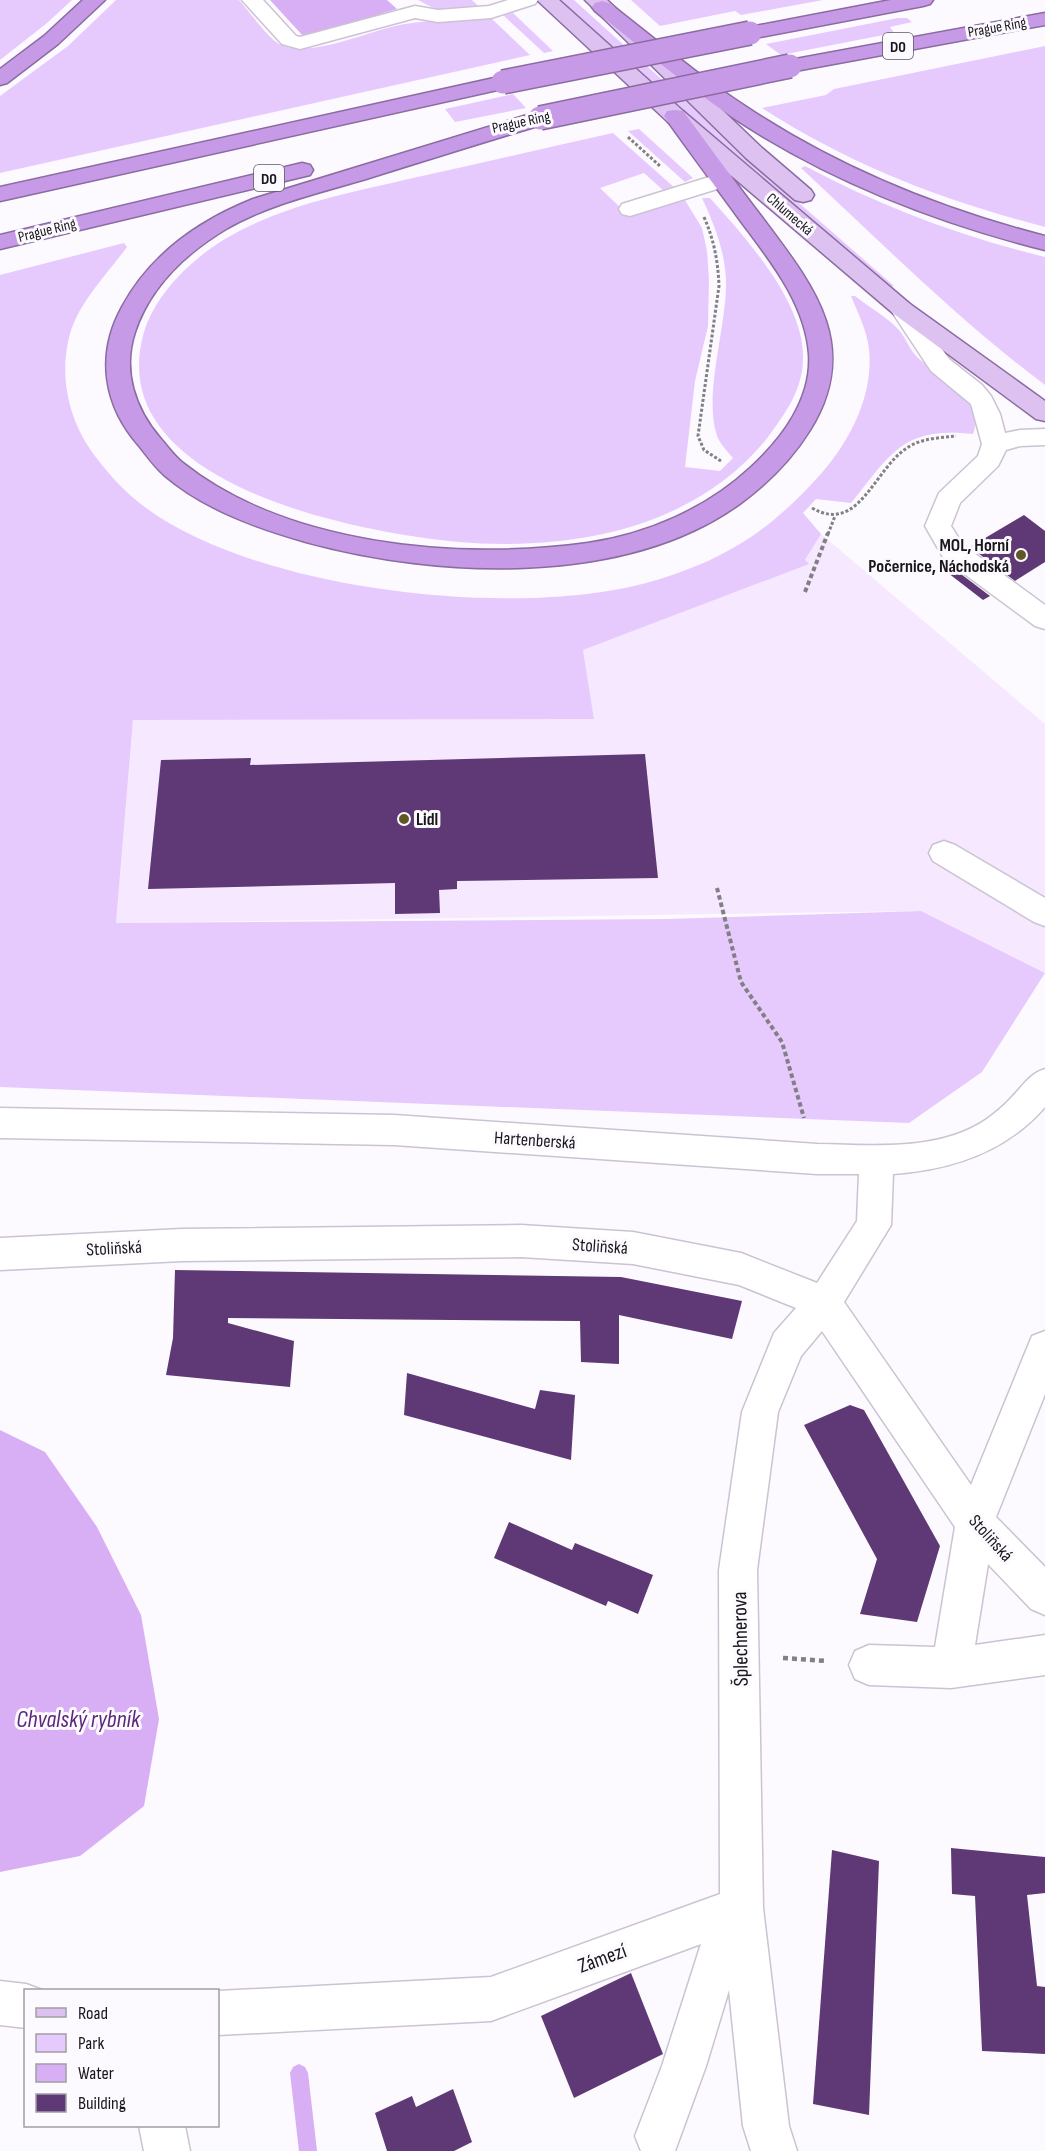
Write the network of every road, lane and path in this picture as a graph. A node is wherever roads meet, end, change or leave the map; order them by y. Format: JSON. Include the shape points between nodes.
{"nodes":[{"id":1,"x":95,"y":0,"type":"edge"},
{"id":2,"x":252,"y":0,"type":"edge"},
{"id":3,"x":528,"y":0,"type":"edge"},
{"id":4,"x":547,"y":0,"type":"edge"},
{"id":5,"x":922,"y":0,"type":"edge"},
{"id":6,"x":598,"y":3,"type":"edge"},
{"id":7,"x":410,"y":6,"type":"edge"},
{"id":8,"x":1045,"y":19,"type":"edge"},
{"id":9,"x":1045,"y":25,"type":"edge"},
{"id":10,"x":1006,"y":26,"type":"junction"},
{"id":11,"x":0,"y":78,"type":"edge"},
{"id":12,"x":675,"y":116,"type":"junction"},
{"id":13,"x":540,"y":118,"type":"junction"},
{"id":14,"x":722,"y":180,"type":"junction"},
{"id":15,"x":687,"y":191,"type":"junction"},
{"id":16,"x":0,"y":194,"type":"edge"},
{"id":17,"x":816,"y":207,"type":"dead end"},
{"id":18,"x":630,"y":209,"type":"dead end"},
{"id":19,"x":0,"y":242,"type":"edge"},
{"id":20,"x":1045,"y":243,"type":"edge"},
{"id":21,"x":878,"y":260,"type":"dead end"},
{"id":22,"x":902,"y":309,"type":"junction"},
{"id":23,"x":1045,"y":404,"type":"edge"},
{"id":24,"x":1045,"y":413,"type":"edge"},
{"id":25,"x":1045,"y":437,"type":"edge"},
{"id":26,"x":995,"y":444,"type":"junction"},
{"id":27,"x":728,"y":464,"type":"dead end"},
{"id":28,"x":812,"y":508,"type":"dead end"},
{"id":29,"x":835,"y":516,"type":"junction"},
{"id":30,"x":805,"y":592,"type":"dead end"},
{"id":31,"x":1045,"y":619,"type":"edge"},
{"id":32,"x":944,"y":853,"type":"dead end"},
{"id":33,"x":717,"y":888,"type":"dead end"},
{"id":34,"x":1045,"y":913,"type":"edge"},
{"id":35,"x":1045,"y":1083,"type":"edge"},
{"id":36,"x":0,"y":1123,"type":"edge"},
{"id":37,"x":817,"y":1159,"type":"junction"},
{"id":38,"x":878,"y":1160,"type":"junction"},
{"id":39,"x":0,"y":1254,"type":"edge"},
{"id":40,"x":824,"y":1303,"type":"junction"},
{"id":41,"x":1045,"y":1348,"type":"edge"},
{"id":42,"x":975,"y":1523,"type":"junction"},
{"id":43,"x":1045,"y":1595,"type":"edge"},
{"id":44,"x":741,"y":1654,"type":"junction"},
{"id":45,"x":1045,"y":1655,"type":"edge"},
{"id":46,"x":869,"y":1665,"type":"joint"},
{"id":47,"x":951,"y":1668,"type":"junction"},
{"id":48,"x":742,"y":1908,"type":"junction"},
{"id":49,"x":0,"y":2003,"type":"edge"},
{"id":50,"x":24,"y":2006,"type":"edge"},
{"id":51,"x":219,"y":2013,"type":"edge"},
{"id":52,"x":162,"y":2127,"type":"edge"},
{"id":53,"x":658,"y":2136,"type":"dead end"},
{"id":54,"x":167,"y":2151,"type":"edge"},
{"id":55,"x":774,"y":2151,"type":"edge"}],
"edges":[{"from":1,"to":11,"type":"highway"},
{"from":2,"to":7,"type":"street","via":[[289,40],[300,43]]},
{"from":3,"to":7,"type":"street","via":[[471,14],[438,15]]},
{"from":4,"to":12,"type":"main road","name":"Chlumecká"},
{"from":5,"to":16,"type":"highway","number":"D0","bridge":true,"via":[[503,82]]},
{"from":6,"to":17,"type":"main road","name":"Chlumecká"},
{"from":6,"to":20,"type":"highway","via":[[747,117],[838,170],[928,208]]},
{"from":8,"to":10,"type":"highway","name":"Prague Ring","number":"D0"},
{"from":9,"to":10,"type":"highway"},
{"from":10,"to":13,"type":"highway","name":"Prague Ring","number":"D0","bridge":true},
{"from":12,"to":14,"type":"highway"},
{"from":12,"to":22,"type":"main road","name":"Chlumecká"},
{"from":13,"to":14,"type":"highway","via":[[264,203],[219,222],[183,248],[135,304],[118,352],[123,401],[164,463],[197,488],[260,518],[318,537],[421,556],[525,559],[576,554],[640,540],[695,518],[738,493],[775,459],[801,426],[820,375],[821,356],[813,319],[795,282]]},
{"from":13,"to":19,"type":"highway","name":"Prague Ring","number":"D0"},
{"from":14,"to":15,"type":"street"},
{"from":15,"to":18,"type":"street"},
{"from":15,"to":27,"type":"path","via":[[709,226],[718,280],[716,326],[698,438],[705,452]]},
{"from":21,"to":23,"type":"main road"},
{"from":22,"to":24,"type":"main road","name":"Chlumecká"},
{"from":22,"to":26,"type":"street","via":[[940,364],[982,402]]},
{"from":25,"to":26,"type":"street"},
{"from":26,"to":29,"type":"path","via":[[956,436],[907,447],[855,506]]},
{"from":26,"to":31,"type":"street","via":[[989,460],[948,499],[938,526],[953,552]]},
{"from":28,"to":29,"type":"path"},
{"from":29,"to":30,"type":"path"},
{"from":32,"to":34,"type":"street"},
{"from":33,"to":37,"type":"path","via":[[741,982],[782,1042]]},
{"from":35,"to":38,"type":"street","name":"Hartenberská","via":[[1000,1130],[973,1144],[946,1153]]},
{"from":36,"to":37,"type":"street","name":"Hartenberská","via":[[394,1130]]},
{"from":37,"to":38,"type":"street","name":"Hartenberská"},
{"from":38,"to":40,"type":"street","name":"Šplechnerova","via":[[874,1225]]},
{"from":39,"to":40,"type":"street","name":"Stoliňská","via":[[182,1245],[521,1241],[633,1248],[741,1269]]},
{"from":40,"to":42,"type":"street","name":"Stoliňská"},
{"from":40,"to":44,"type":"street","name":"Šplechnerova","via":[[787,1345],[760,1412],[738,1570]]},
{"from":41,"to":42,"type":"street"},
{"from":42,"to":43,"type":"street","name":"Stoliňská"},
{"from":42,"to":47,"type":"street"},
{"from":44,"to":46,"type":"path"},
{"from":44,"to":48,"type":"street","name":"Šplechnerova"},
{"from":45,"to":47,"type":"street"},
{"from":46,"to":47,"type":"street"},
{"from":48,"to":51,"type":"street","name":"Zámezí","via":[[491,1999]]},
{"from":48,"to":53,"type":"street","via":[[716,1961]]},
{"from":48,"to":55,"type":"street","name":"Šplechnerova","via":[[766,2126]]},
{"from":49,"to":50,"type":"street"},
{"from":52,"to":54,"type":"street"}]}
